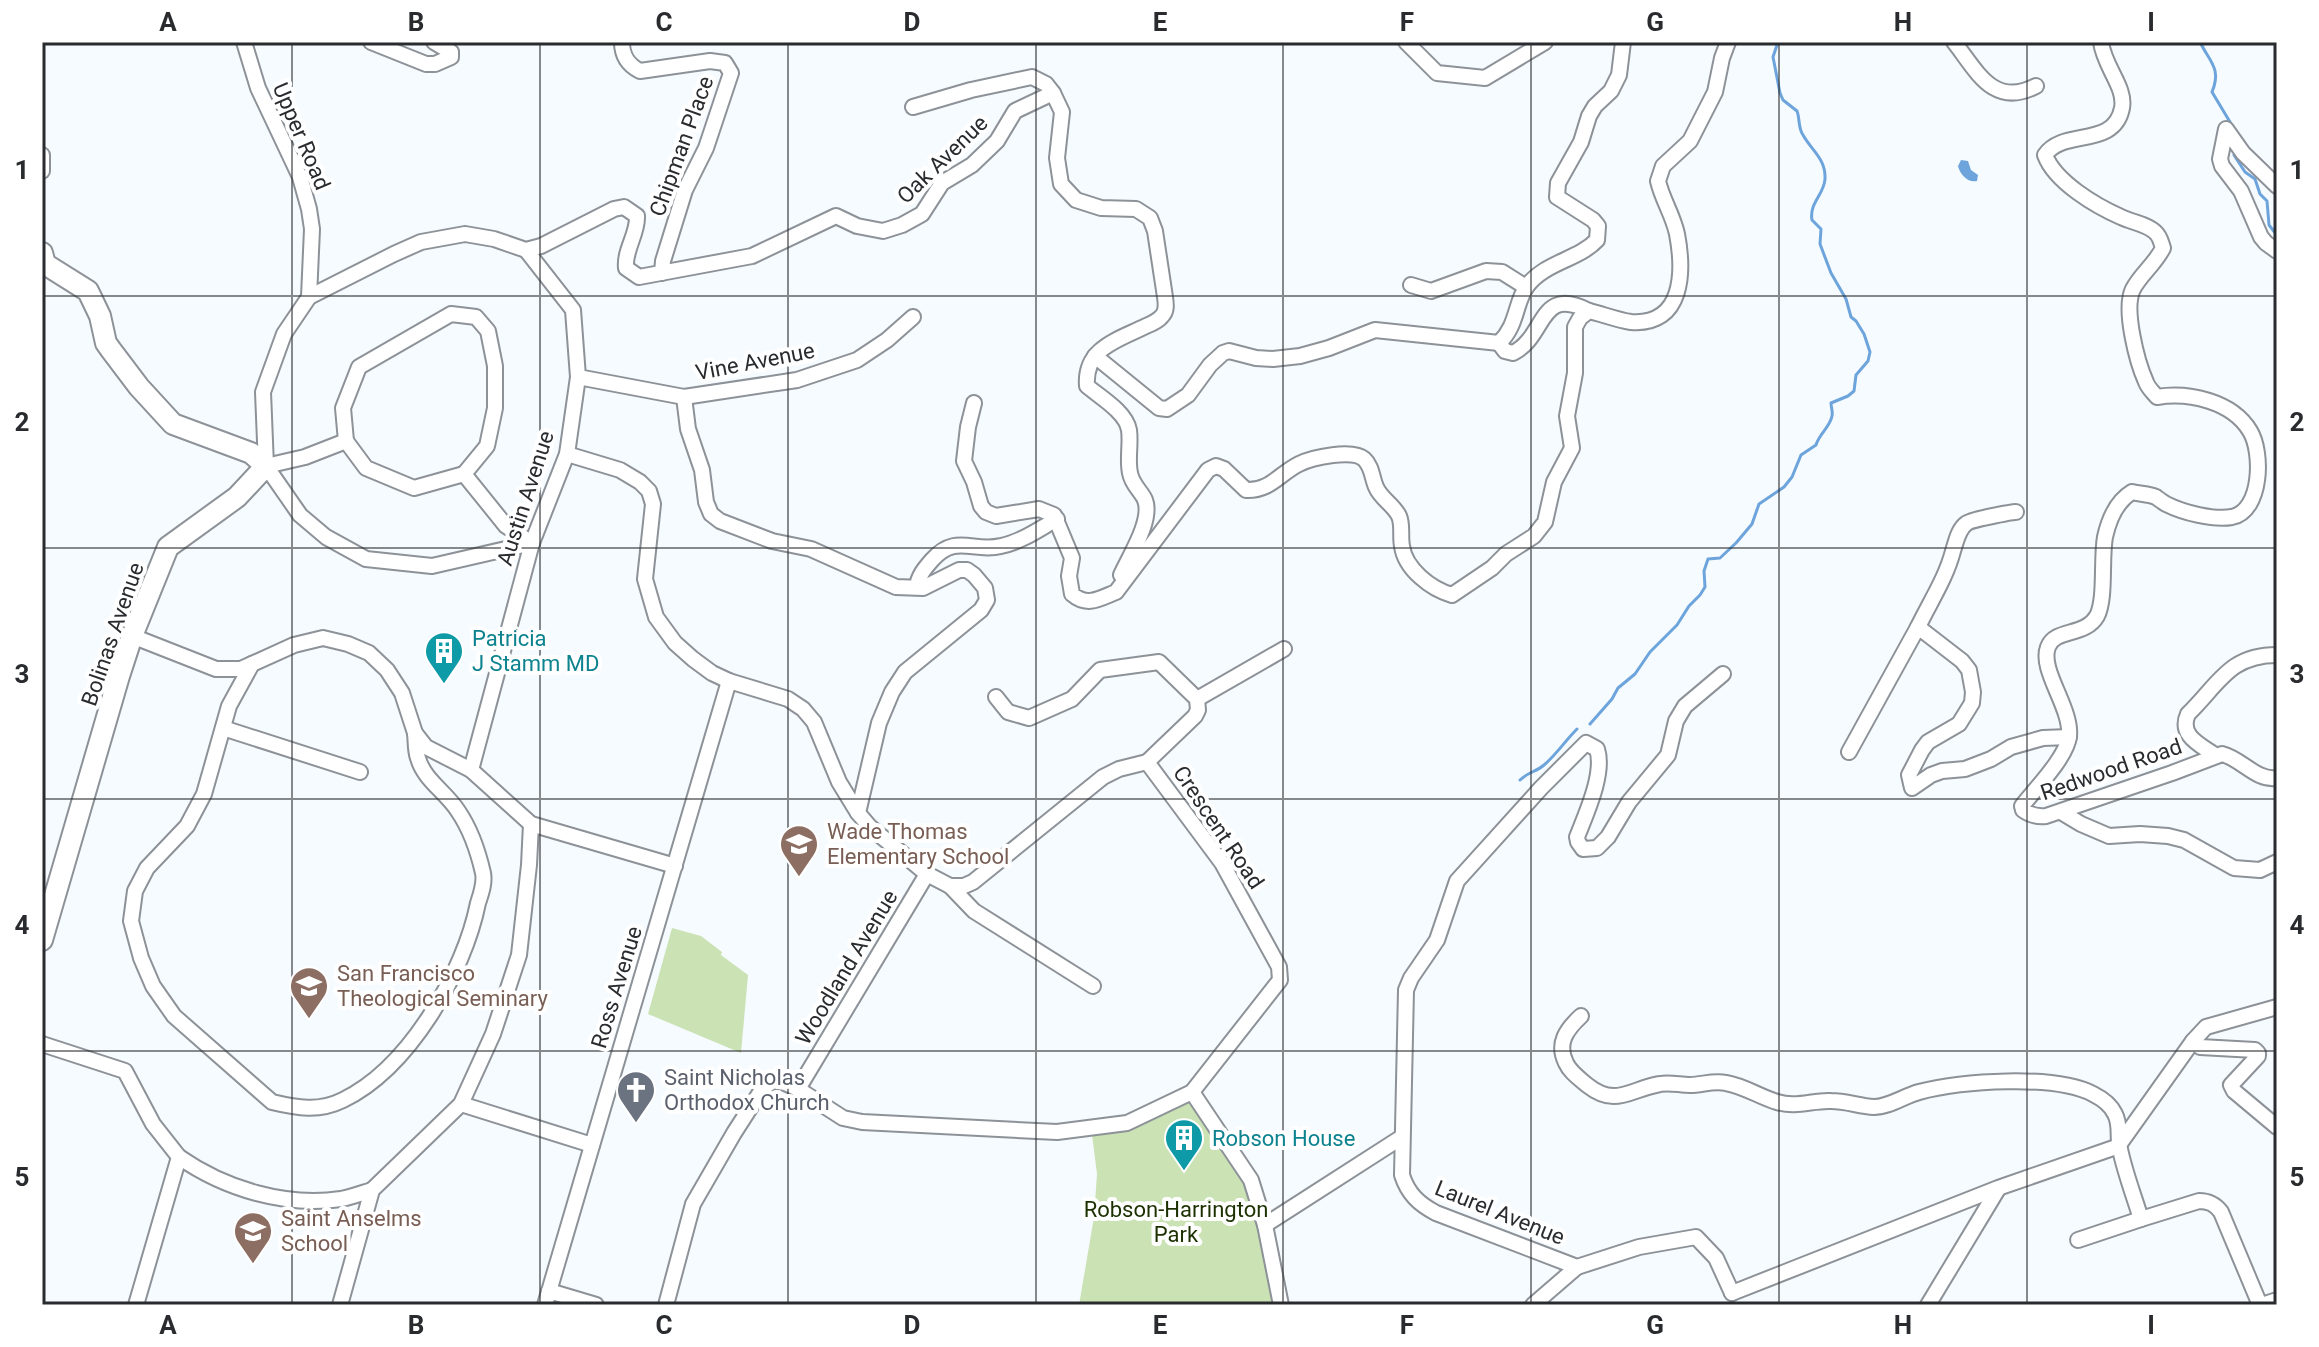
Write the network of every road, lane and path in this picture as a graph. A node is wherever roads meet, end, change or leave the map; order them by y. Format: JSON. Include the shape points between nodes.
{"nodes":[{"id":1,"x":244,"y":42,"type":"edge"},
{"id":2,"x":371,"y":42,"type":"edge"},
{"id":3,"x":434,"y":42,"type":"edge"},
{"id":4,"x":622,"y":42,"type":"edge"},
{"id":5,"x":1406,"y":42,"type":"edge"},
{"id":6,"x":1545,"y":42,"type":"edge"},
{"id":7,"x":1623,"y":42,"type":"edge"},
{"id":8,"x":1728,"y":42,"type":"edge"},
{"id":9,"x":1954,"y":42,"type":"edge"},
{"id":10,"x":2101,"y":42,"type":"edge"},
{"id":11,"x":2036,"y":86,"type":"dead end"},
{"id":12,"x":1053,"y":93,"type":"junction"},
{"id":13,"x":913,"y":107,"type":"dead end"},
{"id":14,"x":42,"y":155,"type":"edge"},
{"id":15,"x":42,"y":171,"type":"edge"},
{"id":16,"x":2277,"y":186,"type":"edge"},
{"id":17,"x":526,"y":250,"type":"junction"},
{"id":18,"x":2277,"y":251,"type":"edge"},
{"id":19,"x":42,"y":253,"type":"edge"},
{"id":20,"x":662,"y":273,"type":"junction"},
{"id":21,"x":1411,"y":285,"type":"dead end"},
{"id":22,"x":1526,"y":287,"type":"junction"},
{"id":23,"x":309,"y":297,"type":"junction"},
{"id":24,"x":1589,"y":311,"type":"junction"},
{"id":25,"x":913,"y":317,"type":"dead end"},
{"id":26,"x":1499,"y":343,"type":"junction"},
{"id":27,"x":1095,"y":356,"type":"junction"},
{"id":28,"x":578,"y":377,"type":"junction"},
{"id":29,"x":684,"y":397,"type":"junction"},
{"id":30,"x":974,"y":403,"type":"dead end"},
{"id":31,"x":346,"y":441,"type":"junction"},
{"id":32,"x":567,"y":454,"type":"junction"},
{"id":33,"x":266,"y":466,"type":"junction"},
{"id":34,"x":464,"y":474,"type":"junction"},
{"id":35,"x":2016,"y":512,"type":"dead end"},
{"id":36,"x":1057,"y":519,"type":"junction"},
{"id":37,"x":532,"y":543,"type":"junction"},
{"id":38,"x":917,"y":587,"type":"junction"},
{"id":39,"x":1116,"y":592,"type":"junction"},
{"id":40,"x":1918,"y":627,"type":"junction"},
{"id":41,"x":132,"y":636,"type":"junction"},
{"id":42,"x":1284,"y":649,"type":"dead end"},
{"id":43,"x":2277,"y":655,"type":"edge"},
{"id":44,"x":252,"y":664,"type":"junction"},
{"id":45,"x":216,"y":669,"type":"junction"},
{"id":46,"x":1723,"y":674,"type":"dead end"},
{"id":47,"x":729,"y":681,"type":"junction"},
{"id":48,"x":996,"y":697,"type":"dead end"},
{"id":49,"x":1197,"y":699,"type":"junction"},
{"id":50,"x":229,"y":706,"type":"junction"},
{"id":51,"x":223,"y":728,"type":"junction"},
{"id":52,"x":415,"y":733,"type":"junction"},
{"id":53,"x":2069,"y":737,"type":"junction"},
{"id":54,"x":1849,"y":752,"type":"dead end"},
{"id":55,"x":440,"y":756,"type":"junction"},
{"id":56,"x":2216,"y":756,"type":"junction"},
{"id":57,"x":1147,"y":762,"type":"junction"},
{"id":58,"x":471,"y":770,"type":"junction"},
{"id":59,"x":360,"y":772,"type":"dead end"},
{"id":60,"x":429,"y":777,"type":"junction"},
{"id":61,"x":2277,"y":778,"type":"edge"},
{"id":62,"x":2061,"y":812,"type":"junction"},
{"id":63,"x":858,"y":813,"type":"junction"},
{"id":64,"x":531,"y":824,"type":"junction"},
{"id":65,"x":2277,"y":862,"type":"edge"},
{"id":66,"x":675,"y":866,"type":"junction"},
{"id":67,"x":927,"y":874,"type":"junction"},
{"id":68,"x":950,"y":886,"type":"junction"},
{"id":69,"x":42,"y":940,"type":"edge"},
{"id":70,"x":1093,"y":986,"type":"dead end"},
{"id":71,"x":2277,"y":1007,"type":"edge"},
{"id":72,"x":1581,"y":1016,"type":"dead end"},
{"id":73,"x":2193,"y":1041,"type":"junction"},
{"id":74,"x":42,"y":1044,"type":"edge"},
{"id":75,"x":798,"y":1089,"type":"junction"},
{"id":76,"x":1192,"y":1092,"type":"junction"},
{"id":77,"x":461,"y":1104,"type":"junction"},
{"id":78,"x":2277,"y":1127,"type":"edge"},
{"id":79,"x":1402,"y":1137,"type":"junction"},
{"id":80,"x":592,"y":1145,"type":"junction"},
{"id":81,"x":2119,"y":1146,"type":"junction"},
{"id":82,"x":179,"y":1157,"type":"junction"},
{"id":83,"x":1998,"y":1188,"type":"junction"},
{"id":84,"x":372,"y":1190,"type":"junction"},
{"id":85,"x":2141,"y":1219,"type":"junction"},
{"id":86,"x":1265,"y":1225,"type":"junction"},
{"id":87,"x":2078,"y":1240,"type":"dead end"},
{"id":88,"x":1577,"y":1267,"type":"junction"},
{"id":89,"x":547,"y":1298,"type":"edge"},
{"id":90,"x":1731,"y":1299,"type":"edge"},
{"id":91,"x":2277,"y":1300,"type":"edge"},
{"id":92,"x":136,"y":1305,"type":"edge"},
{"id":93,"x":340,"y":1305,"type":"edge"},
{"id":94,"x":596,"y":1305,"type":"edge"},
{"id":95,"x":666,"y":1305,"type":"edge"},
{"id":96,"x":1281,"y":1305,"type":"edge"},
{"id":97,"x":1533,"y":1305,"type":"edge"},
{"id":98,"x":1928,"y":1305,"type":"edge"},
{"id":99,"x":2261,"y":1305,"type":"edge"}],
"edges":[{"from":1,"to":23,"type":"street","name":"Upper Road","via":[[309,209]]},
{"from":2,"to":3,"type":"street","via":[[426,64],[451,57]]},
{"from":4,"to":20,"type":"street","name":"Chipman Place","via":[[626,59],[640,71],[710,61],[725,63],[731,73],[706,148],[685,190]]},
{"from":5,"to":6,"type":"street","via":[[1437,73],[1485,78]]},
{"from":7,"to":22,"type":"street","via":[[1619,75],[1589,116],[1558,183],[1557,197],[1598,226],[1597,240],[1544,270]]},
{"from":8,"to":24,"type":"street","via":[[1715,92],[1690,141],[1663,166],[1658,181],[1677,232],[1675,301],[1655,319],[1632,322]]},
{"from":9,"to":11,"type":"street","via":[[1997,91]]},
{"from":10,"to":53,"type":"street","name":"Redwood Road","via":[[2123,100],[2117,122],[2109,130],[2050,149],[2047,161],[2060,179],[2091,200],[2158,234],[2163,248],[2158,260],[2129,300],[2131,331],[2146,385],[2157,397],[2174,394],[2220,407],[2249,429],[2258,452],[2255,495],[2235,517],[2191,512],[2132,492],[2119,504],[2102,553],[2099,613],[2086,627],[2053,639],[2046,652],[2068,717]]},
{"from":12,"to":13,"type":"street","via":[[1032,77]]},
{"from":12,"to":20,"type":"street","name":"Oak Avenue","via":[[1015,111],[997,141],[942,183],[922,214],[902,225],[883,231],[836,216],[752,256]]},
{"from":12,"to":27,"type":"street","via":[[1062,112],[1057,158],[1061,184],[1076,200],[1101,208],[1136,209],[1150,218],[1155,231],[1163,315],[1105,345]]},
{"from":14,"to":15,"type":"street"},
{"from":16,"to":18,"type":"street","via":[[2226,129],[2222,166],[2241,191],[2261,237]]},
{"from":17,"to":20,"type":"street","name":"Oak Avenue","via":[[624,207],[637,216],[626,268],[639,277]]},
{"from":17,"to":23,"type":"street","via":[[465,234],[444,237],[394,254]]},
{"from":17,"to":28,"type":"street","name":"Austin Avenue","via":[[573,310]]},
{"from":19,"to":33,"type":"street","via":[[45,264],[88,291],[106,343],[173,424],[251,453]]},
{"from":21,"to":22,"type":"street","via":[[1431,291],[1486,271],[1502,272]]},
{"from":22,"to":26,"type":"street","via":[[1507,336]]},
{"from":23,"to":33,"type":"street","via":[[284,334],[263,392]]},
{"from":24,"to":26,"type":"street","via":[[1562,302],[1550,308],[1523,348],[1513,353]]},
{"from":24,"to":39,"type":"street","via":[[1575,327],[1575,373],[1567,416],[1572,448],[1554,482],[1545,522],[1464,588],[1452,595],[1441,592],[1410,567],[1401,546],[1399,516],[1381,496],[1368,463],[1348,454],[1314,458],[1257,491],[1246,490],[1224,469],[1208,470]]},
{"from":25,"to":29,"type":"street","name":"Vine Avenue","via":[[857,360],[797,380]]},
{"from":26,"to":27,"type":"street","via":[[1375,330],[1300,356],[1256,358],[1229,351],[1210,365],[1188,395],[1167,409]]},
{"from":27,"to":39,"type":"street","via":[[1087,386],[1125,420],[1130,473],[1145,500],[1142,530]]},
{"from":28,"to":29,"type":"street","name":"Vine Avenue"},
{"from":28,"to":32,"type":"street","name":"Austin Avenue"},
{"from":29,"to":38,"type":"street","via":[[711,514],[772,541],[811,549],[896,587]]},
{"from":30,"to":36,"type":"street","via":[[964,461],[981,506],[996,516],[1039,509]]},
{"from":31,"to":33,"type":"street"},
{"from":31,"to":34,"type":"street","via":[[366,468],[414,488]]},
{"from":31,"to":34,"type":"street","via":[[343,408],[359,367],[451,314],[476,317],[488,331],[495,408],[487,446]]},
{"from":32,"to":37,"type":"street","name":"Austin Avenue"},
{"from":32,"to":47,"type":"street","via":[[620,470],[649,491],[653,504],[645,579],[656,617],[693,659]]},
{"from":33,"to":37,"type":"street","via":[[300,515],[366,559],[432,566]]},
{"from":33,"to":41,"type":"street","name":"Bolinas Avenue","via":[[237,497],[168,547]]},
{"from":34,"to":37,"type":"street","via":[[506,526]]},
{"from":35,"to":40,"type":"street","via":[[1976,518],[1962,528]]},
{"from":36,"to":38,"type":"street","via":[[1015,543],[949,546],[928,565]]},
{"from":36,"to":39,"type":"street","via":[[1072,558],[1072,594],[1094,602]]},
{"from":37,"to":58,"type":"street","name":"Austin Avenue"},
{"from":38,"to":63,"type":"street","via":[[967,570],[985,588],[987,600],[905,672],[892,692],[879,723]]},
{"from":40,"to":53,"type":"street","via":[[1962,661],[1973,692],[1959,724],[1922,750],[1909,775],[1912,788],[1942,771],[1965,769],[2011,747]]},
{"from":40,"to":54,"type":"street"},
{"from":41,"to":45,"type":"street"},
{"from":41,"to":69,"type":"street","name":"Bolinas Avenue"},
{"from":42,"to":49,"type":"street"},
{"from":43,"to":56,"type":"street","via":[[2233,666],[2188,714],[2185,730]]},
{"from":44,"to":45,"type":"street"},
{"from":44,"to":50,"type":"street"},
{"from":44,"to":52,"type":"street","via":[[323,638],[348,644],[369,653],[387,670],[402,693]]},
{"from":45,"to":50,"type":"street"},
{"from":46,"to":79,"type":"street","name":"Laurel Avenue","via":[[1685,706],[1668,755],[1597,848],[1583,849],[1577,837],[1599,763],[1597,749],[1586,743],[1457,881],[1437,940],[1406,990]]},
{"from":47,"to":63,"type":"street","via":[[788,699],[803,709]]},
{"from":47,"to":66,"type":"street","name":"Ross Avenue"},
{"from":48,"to":49,"type":"street","via":[[1008,712],[1029,718],[1072,699],[1100,670],[1159,662]]},
{"from":49,"to":57,"type":"street","via":[[1191,721]]},
{"from":50,"to":51,"type":"street"},
{"from":51,"to":59,"type":"street"},
{"from":51,"to":60,"type":"street","via":[[204,794],[187,826],[147,868],[135,891],[131,921],[153,986],[174,1016],[272,1102],[293,1107],[318,1109],[364,1088],[400,1056],[456,970],[484,878],[475,842],[457,809]]},
{"from":52,"to":55,"type":"street"},
{"from":52,"to":60,"type":"street","via":[[418,759]]},
{"from":53,"to":62,"type":"street","name":"Redwood Road","via":[[2022,806],[2038,817]]},
{"from":55,"to":58,"type":"street"},
{"from":55,"to":60,"type":"street"},
{"from":56,"to":61,"type":"street","name":"Redwood Road","via":[[2236,759],[2263,778]]},
{"from":56,"to":62,"type":"street","name":"Redwood Road"},
{"from":57,"to":68,"type":"street","name":"Crescent Road","via":[[1103,777],[973,882]]},
{"from":57,"to":76,"type":"street","name":"Crescent Road","via":[[1222,863],[1281,976]]},
{"from":58,"to":64,"type":"street"},
{"from":62,"to":65,"type":"street","via":[[2109,836],[2184,840],[2234,868],[2260,870]]},
{"from":63,"to":67,"type":"street"},
{"from":64,"to":66,"type":"street"},
{"from":64,"to":77,"type":"street","via":[[519,955],[493,1034]]},
{"from":66,"to":80,"type":"street","name":"Ross Avenue"},
{"from":67,"to":68,"type":"street"},
{"from":67,"to":75,"type":"street","name":"Woodland Avenue"},
{"from":68,"to":70,"type":"street","via":[[974,911]]},
{"from":71,"to":73,"type":"street","via":[[2206,1027]]},
{"from":72,"to":81,"type":"street","via":[[1562,1040],[1564,1059],[1578,1078],[1604,1095],[1628,1096],[1665,1083],[1727,1083],[1794,1106],[1832,1101],[1876,1107],[1941,1086],[2049,1083],[2081,1089],[2110,1107],[2120,1128]]},
{"from":73,"to":78,"type":"street","via":[[2200,1047],[2258,1053],[2231,1085]]},
{"from":73,"to":81,"type":"street"},
{"from":74,"to":82,"type":"street","via":[[125,1071],[153,1124]]},
{"from":75,"to":76,"type":"street","name":"Crescent Road","via":[[843,1118],[862,1122],[1057,1132],[1127,1123]]},
{"from":75,"to":95,"type":"street","via":[[773,1081],[734,1133],[693,1204]]},
{"from":76,"to":86,"type":"street","via":[[1251,1180]]},
{"from":77,"to":80,"type":"street"},
{"from":77,"to":84,"type":"street"},
{"from":79,"to":86,"type":"street"},
{"from":79,"to":88,"type":"street","name":"Laurel Avenue","via":[[1402,1175],[1425,1207]]},
{"from":80,"to":89,"type":"street","name":"Ross Avenue"},
{"from":81,"to":83,"type":"street","name":"Laurel Avenue"},
{"from":81,"to":85,"type":"street"},
{"from":82,"to":84,"type":"street","via":[[198,1170],[265,1195],[302,1201],[343,1199]]},
{"from":82,"to":92,"type":"street"},
{"from":83,"to":90,"type":"street","name":"Laurel Avenue"},
{"from":83,"to":98,"type":"street"},
{"from":84,"to":93,"type":"street"},
{"from":85,"to":87,"type":"street"},
{"from":85,"to":99,"type":"street","via":[[2199,1201],[2217,1207]]},
{"from":86,"to":96,"type":"street"},
{"from":88,"to":90,"type":"street","name":"Laurel Avenue","via":[[1639,1247],[1696,1237],[1716,1258]]},
{"from":88,"to":97,"type":"street"},
{"from":89,"to":94,"type":"street"},
{"from":91,"to":99,"type":"street"}]}
